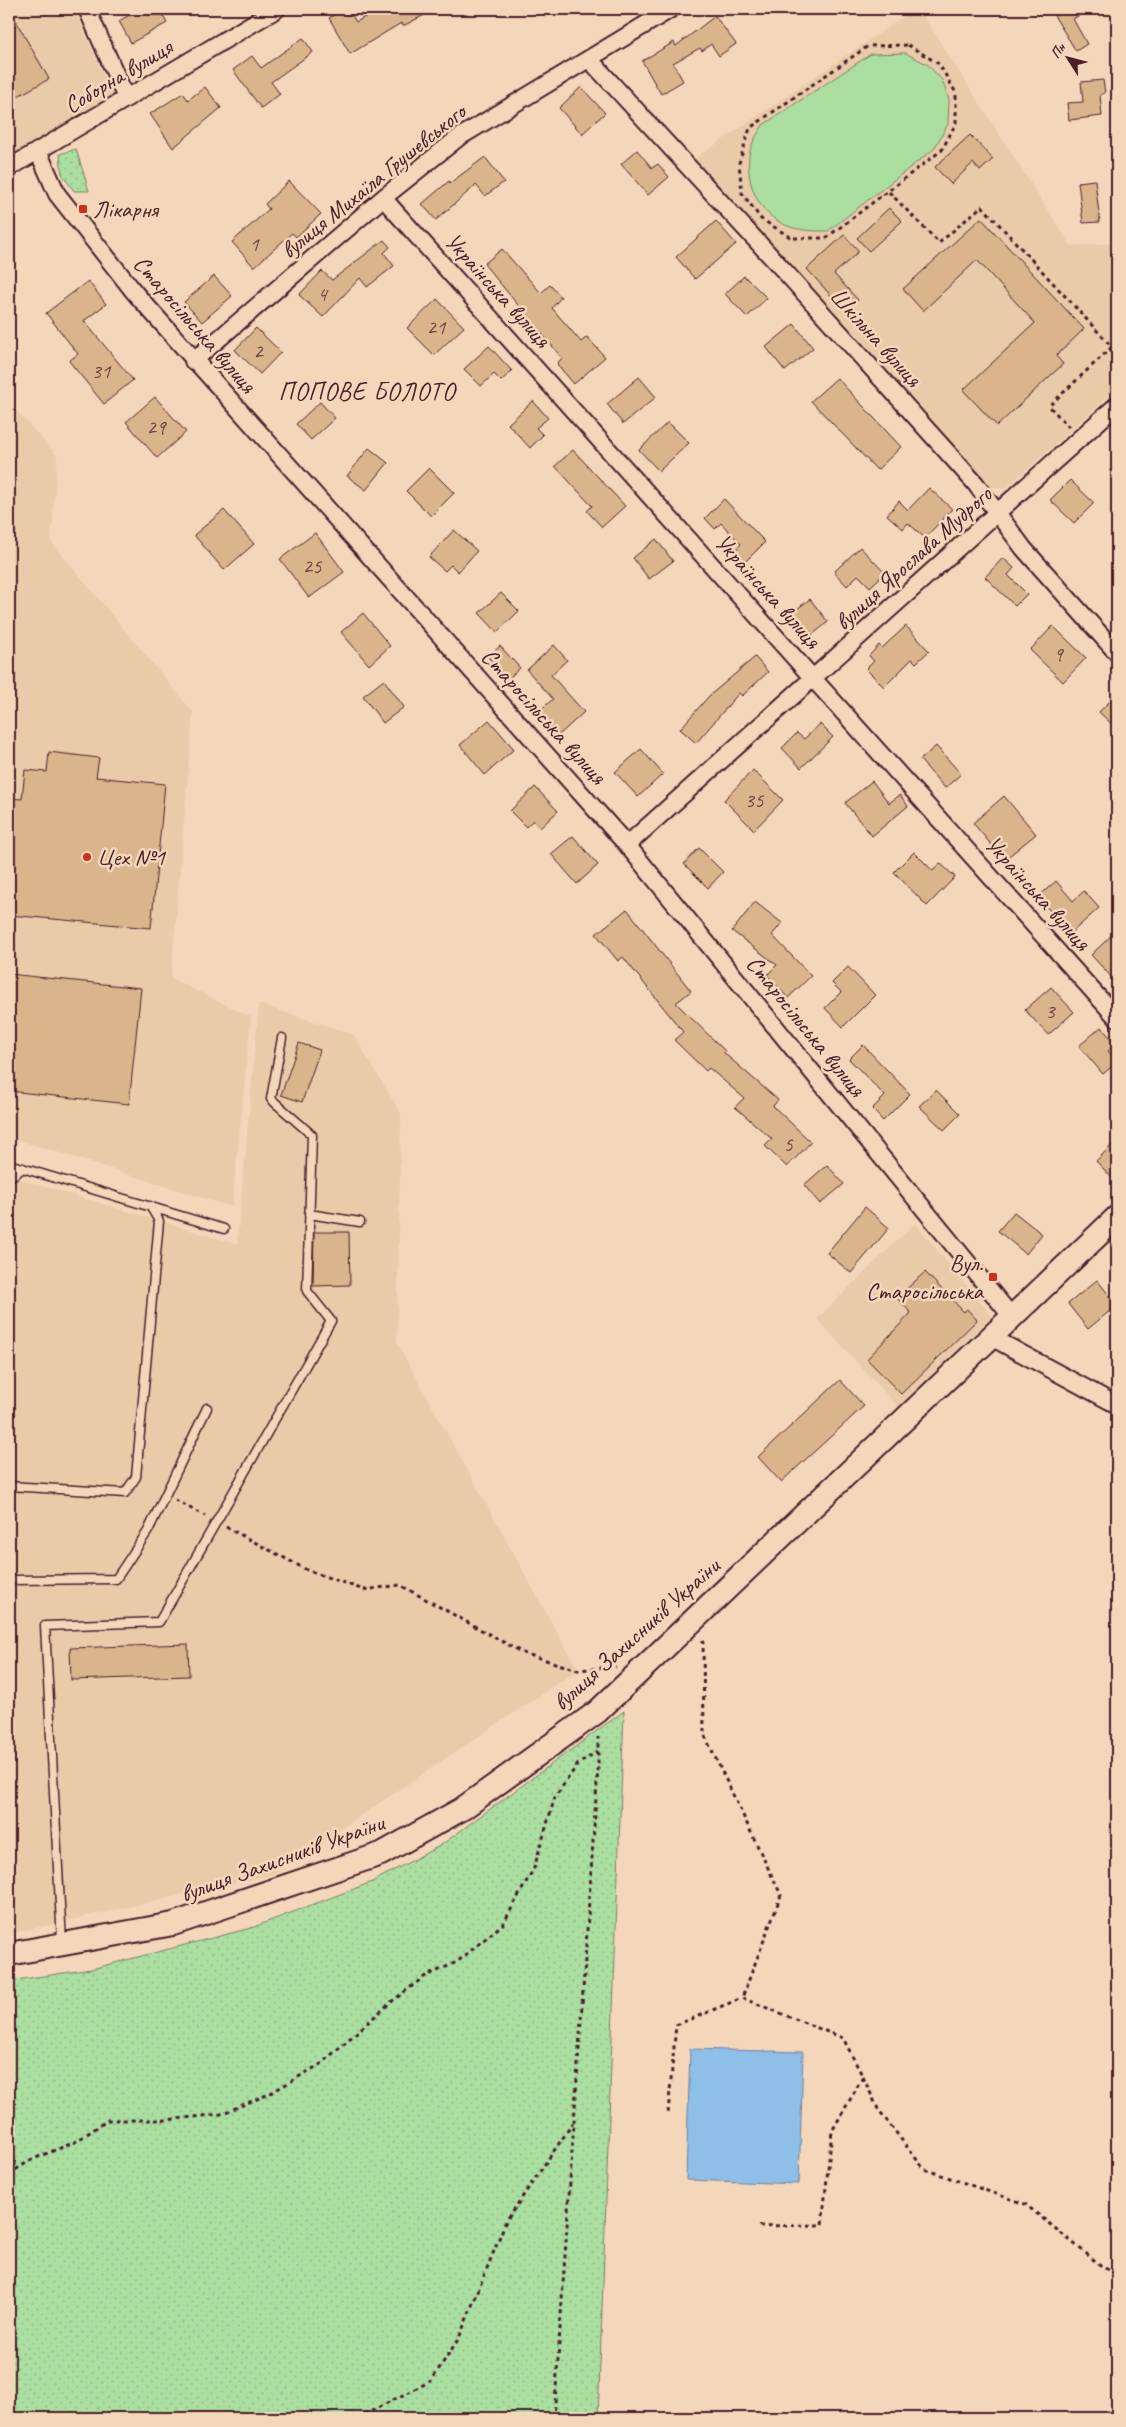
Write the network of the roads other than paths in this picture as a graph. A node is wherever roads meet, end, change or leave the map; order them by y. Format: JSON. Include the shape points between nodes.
{"nodes":[{"id":1,"x":87,"y":9,"type":"edge"},
{"id":2,"x":278,"y":9,"type":"edge"},
{"id":3,"x":671,"y":9,"type":"edge"},
{"id":4,"x":589,"y":60,"type":"junction"},
{"id":5,"x":126,"y":98,"type":"junction"},
{"id":6,"x":38,"y":151,"type":"junction"},
{"id":7,"x":9,"y":168,"type":"edge"},
{"id":8,"x":383,"y":198,"type":"junction"},
{"id":9,"x":193,"y":361,"type":"junction"},
{"id":10,"x":1117,"y":405,"type":"edge"},
{"id":11,"x":998,"y":513,"type":"junction"},
{"id":12,"x":1117,"y":653,"type":"edge"},
{"id":13,"x":814,"y":678,"type":"junction"},
{"id":14,"x":627,"y":844,"type":"junction"},
{"id":15,"x":1117,"y":1018,"type":"edge"},
{"id":16,"x":282,"y":1038,"type":"dead end"},
{"id":17,"x":9,"y":1164,"type":"edge"},
{"id":18,"x":23,"y":1168,"type":"junction"},
{"id":19,"x":9,"y":1178,"type":"edge"},
{"id":20,"x":150,"y":1206,"type":"junction"},
{"id":21,"x":309,"y":1214,"type":"junction"},
{"id":22,"x":1117,"y":1217,"type":"edge"},
{"id":23,"x":360,"y":1222,"type":"dead end"},
{"id":24,"x":224,"y":1229,"type":"dead end"},
{"id":25,"x":1012,"y":1317,"type":"junction"},
{"id":26,"x":991,"y":1337,"type":"junction"},
{"id":27,"x":1117,"y":1405,"type":"edge"},
{"id":28,"x":207,"y":1408,"type":"dead end"},
{"id":29,"x":9,"y":1486,"type":"edge"},
{"id":30,"x":9,"y":1580,"type":"edge"},
{"id":31,"x":63,"y":1944,"type":"junction"},
{"id":32,"x":9,"y":1954,"type":"edge"}],
"edges":[{"from":1,"to":5,"type":"street"},
{"from":2,"to":5,"type":"street","name":"Соборна вулиця"},
{"from":3,"to":4,"type":"street","name":"вулиця Михаїла Грушевського"},
{"from":4,"to":8,"type":"street","name":"вулиця Михаїла Грушевського","via":[[458,138]]},
{"from":4,"to":11,"type":"street","name":"Шкільна вулиця","via":[[788,274],[975,483]]},
{"from":5,"to":6,"type":"street","name":"Соборна вулиця"},
{"from":6,"to":7,"type":"street","name":"Соборна вулиця"},
{"from":6,"to":9,"type":"street","name":"Старосільська вулиця","via":[[57,194],[134,293]]},
{"from":8,"to":9,"type":"street","name":"вулиця Михаїла Грушевського"},
{"from":8,"to":13,"type":"street","name":"Українська вулиця"},
{"from":9,"to":14,"type":"street","name":"Старосільська вулиця"},
{"from":10,"to":11,"type":"street","name":"вулиця Ярослава Мудрого"},
{"from":11,"to":12,"type":"street","name":"Шкільна вулиця","via":[[1024,549]]},
{"from":11,"to":13,"type":"street","name":"вулиця Ярослава Мудрого"},
{"from":13,"to":14,"type":"street","name":"вулиця Ярослава Мудрого"},
{"from":13,"to":15,"type":"street","name":"Українська вулиця"},
{"from":14,"to":25,"type":"street","name":"Старосільська вулиця"},
{"from":16,"to":21,"type":"lane","via":[[271,1098],[312,1135]]},
{"from":17,"to":18,"type":"lane"},
{"from":18,"to":19,"type":"lane"},
{"from":18,"to":20,"type":"lane"},
{"from":20,"to":24,"type":"lane"},
{"from":20,"to":29,"type":"lane","via":[[159,1221],[136,1477],[125,1493]]},
{"from":21,"to":23,"type":"lane"},
{"from":21,"to":31,"type":"lane","via":[[307,1291],[330,1321],[158,1622],[45,1626]]},
{"from":22,"to":25,"type":"street"},
{"from":25,"to":26,"type":"street"},
{"from":26,"to":27,"type":"street"},
{"from":26,"to":31,"type":"street","name":"вулиця Захисників України","via":[[597,1712],[462,1809],[381,1854],[173,1924]]},
{"from":28,"to":30,"type":"lane","via":[[148,1531],[116,1579]]},
{"from":31,"to":32,"type":"street","name":"вулиця Захисників України"}]}
